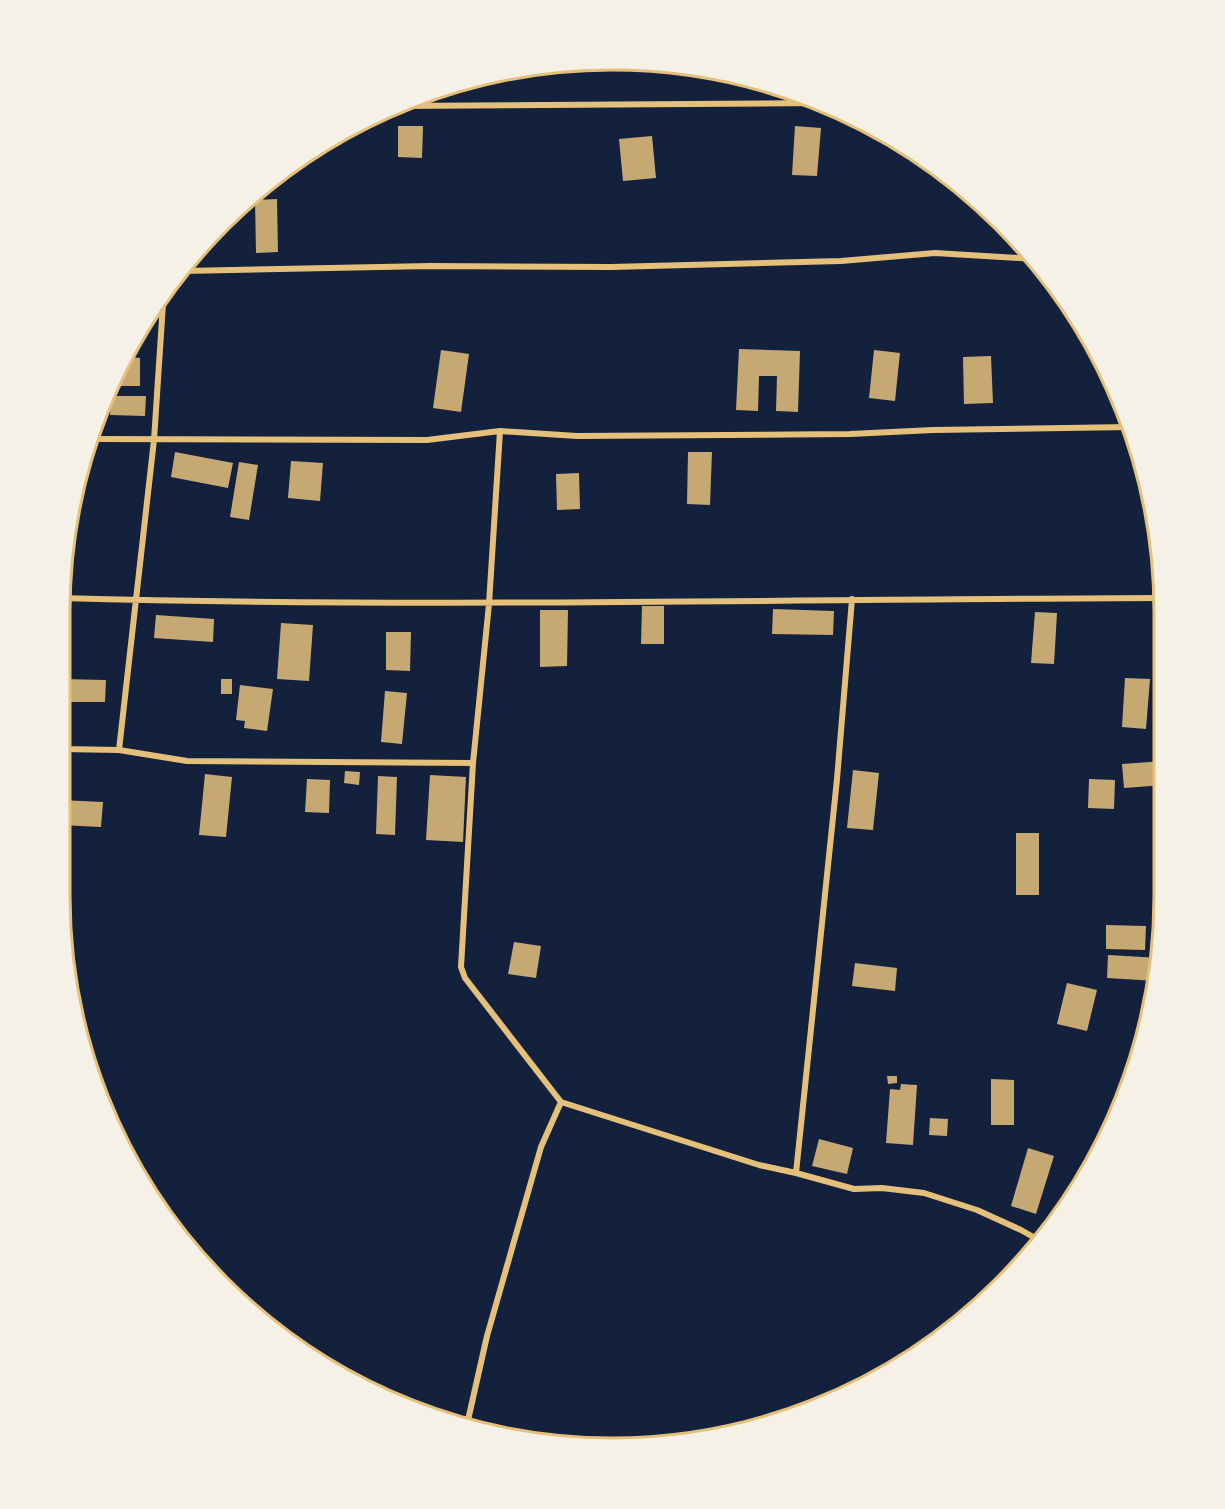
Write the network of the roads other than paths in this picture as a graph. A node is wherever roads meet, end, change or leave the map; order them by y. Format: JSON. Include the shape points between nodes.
{"nodes":[{"id":1,"x":798,"y":103,"type":"edge"},
{"id":2,"x":421,"y":106,"type":"edge"},
{"id":3,"x":1023,"y":258,"type":"edge"},
{"id":4,"x":193,"y":271,"type":"edge"},
{"id":5,"x":163,"y":310,"type":"edge"},
{"id":6,"x":1122,"y":427,"type":"edge"},
{"id":7,"x":500,"y":431,"type":"junction"},
{"id":8,"x":99,"y":439,"type":"edge"},
{"id":9,"x":154,"y":440,"type":"junction"},
{"id":10,"x":71,"y":598,"type":"edge"},
{"id":11,"x":1154,"y":598,"type":"edge"},
{"id":12,"x":852,"y":599,"type":"junction"},
{"id":13,"x":135,"y":600,"type":"junction"},
{"id":14,"x":489,"y":604,"type":"junction"},
{"id":15,"x":70,"y":749,"type":"edge"},
{"id":16,"x":119,"y":750,"type":"junction"},
{"id":17,"x":473,"y":763,"type":"junction"},
{"id":18,"x":561,"y":1102,"type":"junction"},
{"id":19,"x":796,"y":1173,"type":"junction"},
{"id":20,"x":1033,"y":1237,"type":"edge"},
{"id":21,"x":468,"y":1419,"type":"edge"}],
"edges":[{"from":1,"to":2,"type":"street"},
{"from":3,"to":4,"type":"street","via":[[935,253],[841,261],[611,267]]},
{"from":5,"to":9,"type":"street"},
{"from":6,"to":7,"type":"street","via":[[589,436]]},
{"from":7,"to":9,"type":"street","via":[[427,440]]},
{"from":7,"to":14,"type":"street"},
{"from":8,"to":9,"type":"street"},
{"from":9,"to":13,"type":"street"},
{"from":10,"to":13,"type":"street"},
{"from":11,"to":12,"type":"street"},
{"from":12,"to":14,"type":"street"},
{"from":12,"to":19,"type":"street"},
{"from":13,"to":14,"type":"street"},
{"from":13,"to":16,"type":"street"},
{"from":14,"to":17,"type":"street"},
{"from":15,"to":16,"type":"street"},
{"from":16,"to":17,"type":"street","via":[[187,761]]},
{"from":17,"to":18,"type":"street","via":[[461,967],[465,978]]},
{"from":18,"to":19,"type":"street","via":[[759,1165]]},
{"from":18,"to":21,"type":"street","via":[[541,1147],[487,1336]]},
{"from":19,"to":20,"type":"street","via":[[854,1189],[924,1193],[977,1210]]}]}
